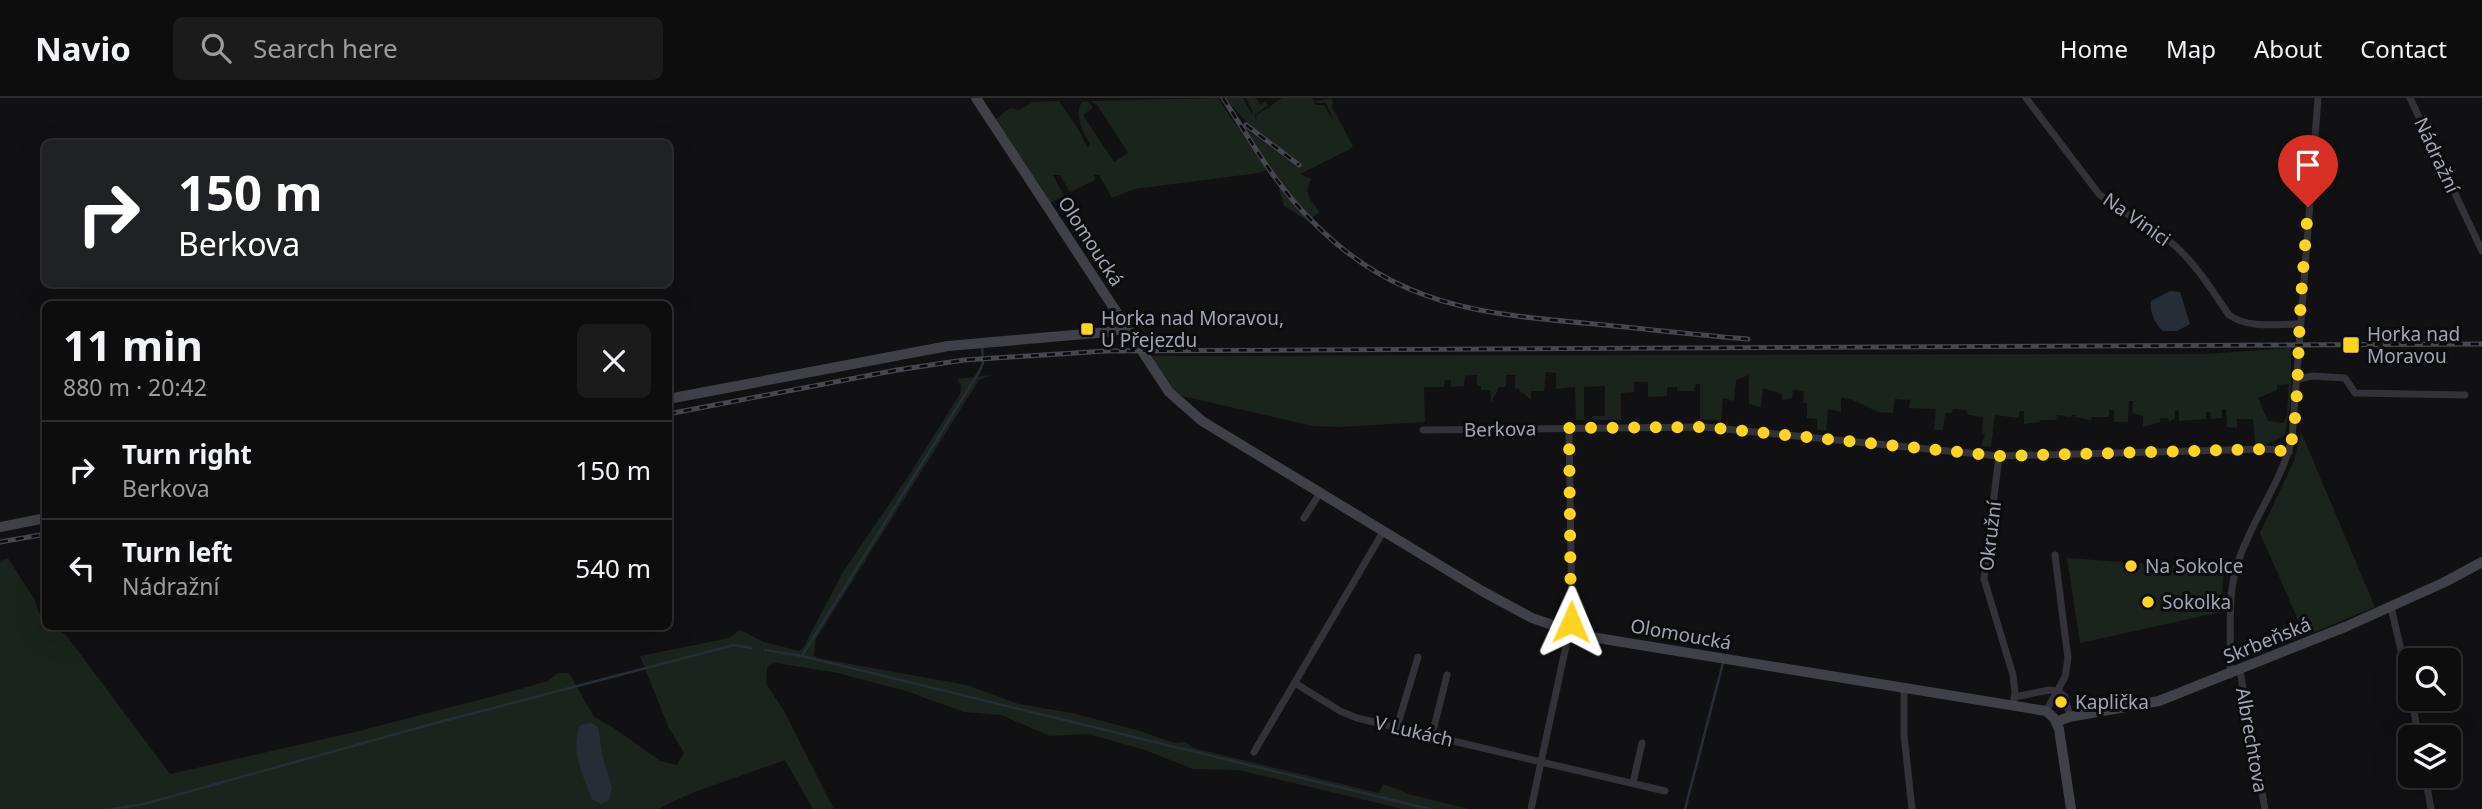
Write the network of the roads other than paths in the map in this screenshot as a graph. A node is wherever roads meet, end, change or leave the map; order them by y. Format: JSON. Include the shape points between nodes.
{"nodes":[{"id":1,"x":976,"y":98,"type":"edge"},
{"id":2,"x":2026,"y":98,"type":"edge"},
{"id":3,"x":2318,"y":98,"type":"edge"},
{"id":4,"x":2410,"y":98,"type":"edge"},
{"id":5,"x":2482,"y":251,"type":"edge"},
{"id":6,"x":2300,"y":324,"type":"junction"},
{"id":7,"x":1126,"y":328,"type":"junction"},
{"id":8,"x":2298,"y":379,"type":"junction"},
{"id":9,"x":2465,"y":395,"type":"dead end"},
{"id":10,"x":672,"y":398,"type":"edge"},
{"id":11,"x":1569,"y":428,"type":"junction"},
{"id":12,"x":1423,"y":430,"type":"dead end"},
{"id":13,"x":2289,"y":452,"type":"junction"},
{"id":14,"x":1999,"y":456,"type":"junction"},
{"id":15,"x":1320,"y":493,"type":"junction"},
{"id":16,"x":1304,"y":518,"type":"dead end"},
{"id":17,"x":42,"y":519,"type":"edge"},
{"id":18,"x":0,"y":527,"type":"edge"},
{"id":19,"x":1382,"y":532,"type":"junction"},
{"id":20,"x":2055,"y":555,"type":"dead end"},
{"id":21,"x":2482,"y":562,"type":"edge"},
{"id":22,"x":2391,"y":607,"type":"junction"},
{"id":23,"x":1569,"y":631,"type":"junction"},
{"id":24,"x":2400,"y":648,"type":"edge"},
{"id":25,"x":1418,"y":657,"type":"dead end"},
{"id":26,"x":2235,"y":673,"type":"junction"},
{"id":27,"x":1447,"y":675,"type":"dead end"},
{"id":28,"x":1295,"y":683,"type":"junction"},
{"id":29,"x":1904,"y":689,"type":"junction"},
{"id":30,"x":2057,"y":691,"type":"junction"},
{"id":31,"x":2014,"y":701,"type":"junction"},
{"id":32,"x":2046,"y":711,"type":"junction"},
{"id":33,"x":2070,"y":717,"type":"junction"},
{"id":34,"x":2056,"y":722,"type":"junction"},
{"id":35,"x":1397,"y":727,"type":"junction"},
{"id":36,"x":1432,"y":736,"type":"junction"},
{"id":37,"x":1642,"y":743,"type":"dead end"},
{"id":38,"x":1254,"y":752,"type":"dead end"},
{"id":39,"x":1541,"y":762,"type":"junction"},
{"id":40,"x":1633,"y":783,"type":"junction"},
{"id":41,"x":2427,"y":788,"type":"edge"},
{"id":42,"x":1665,"y":791,"type":"dead end"},
{"id":43,"x":1531,"y":809,"type":"edge"},
{"id":44,"x":1912,"y":809,"type":"edge"},
{"id":45,"x":2071,"y":809,"type":"edge"},
{"id":46,"x":2265,"y":809,"type":"edge"},
{"id":47,"x":2431,"y":809,"type":"edge"}],
"edges":[{"from":1,"to":7,"type":"street","name":"Olomoucká"},
{"from":2,"to":6,"type":"street","name":"Na Vinici","via":[[2099,194],[2176,246],[2229,315],[2249,324]]},
{"from":3,"to":6,"type":"street"},
{"from":4,"to":5,"type":"street","name":"Nádražní"},
{"from":6,"to":8,"type":"street"},
{"from":7,"to":10,"type":"street","via":[[982,341]]},
{"from":7,"to":15,"type":"street","name":"Olomoucká","via":[[1183,406]]},
{"from":8,"to":9,"type":"street","via":[[2345,378],[2355,393]]},
{"from":8,"to":13,"type":"street"},
{"from":11,"to":12,"type":"street","name":"Berkova"},
{"from":11,"to":14,"type":"street","name":"Berkova","via":[[1705,427]]},
{"from":11,"to":23,"type":"street"},
{"from":13,"to":14,"type":"street","name":"Berkova"},
{"from":13,"to":26,"type":"street","via":[[2234,574]]},
{"from":14,"to":31,"type":"street","name":"Okružní","via":[[1984,579],[2011,668]]},
{"from":15,"to":16,"type":"street"},
{"from":15,"to":19,"type":"street","name":"Olomoucká"},
{"from":17,"to":18,"type":"street"},
{"from":19,"to":23,"type":"street","name":"Olomoucká","via":[[1506,605]]},
{"from":19,"to":28,"type":"street"},
{"from":20,"to":30,"type":"street","via":[[2068,659]]},
{"from":21,"to":22,"type":"street","name":"Skrbeňská"},
{"from":22,"to":24,"type":"street"},
{"from":22,"to":26,"type":"street","name":"Skrbeňská"},
{"from":23,"to":29,"type":"street","name":"Olomoucká"},
{"from":23,"to":39,"type":"street"},
{"from":25,"to":35,"type":"street"},
{"from":26,"to":33,"type":"street","name":"Skrbeňská","via":[[2159,701]]},
{"from":26,"to":46,"type":"street","name":"Albrechtova"},
{"from":27,"to":36,"type":"street"},
{"from":28,"to":35,"type":"street","name":"V Lukách","via":[[1350,715]]},
{"from":28,"to":38,"type":"street"},
{"from":29,"to":31,"type":"street","name":"Olomoucká"},
{"from":29,"to":44,"type":"street"},
{"from":30,"to":31,"type":"street"},
{"from":30,"to":32,"type":"street"},
{"from":30,"to":33,"type":"street","via":[[2066,697]]},
{"from":31,"to":32,"type":"street","name":"Olomoucká"},
{"from":32,"to":34,"type":"street"},
{"from":33,"to":34,"type":"street","name":"Skrbeňská"},
{"from":34,"to":45,"type":"street"},
{"from":35,"to":36,"type":"street","name":"V Lukách"},
{"from":36,"to":39,"type":"street","name":"V Lukách"},
{"from":37,"to":40,"type":"street"},
{"from":39,"to":40,"type":"street","name":"V Lukách"},
{"from":39,"to":43,"type":"street"},
{"from":40,"to":42,"type":"street","name":"V Lukách"},
{"from":41,"to":47,"type":"street"}]}
